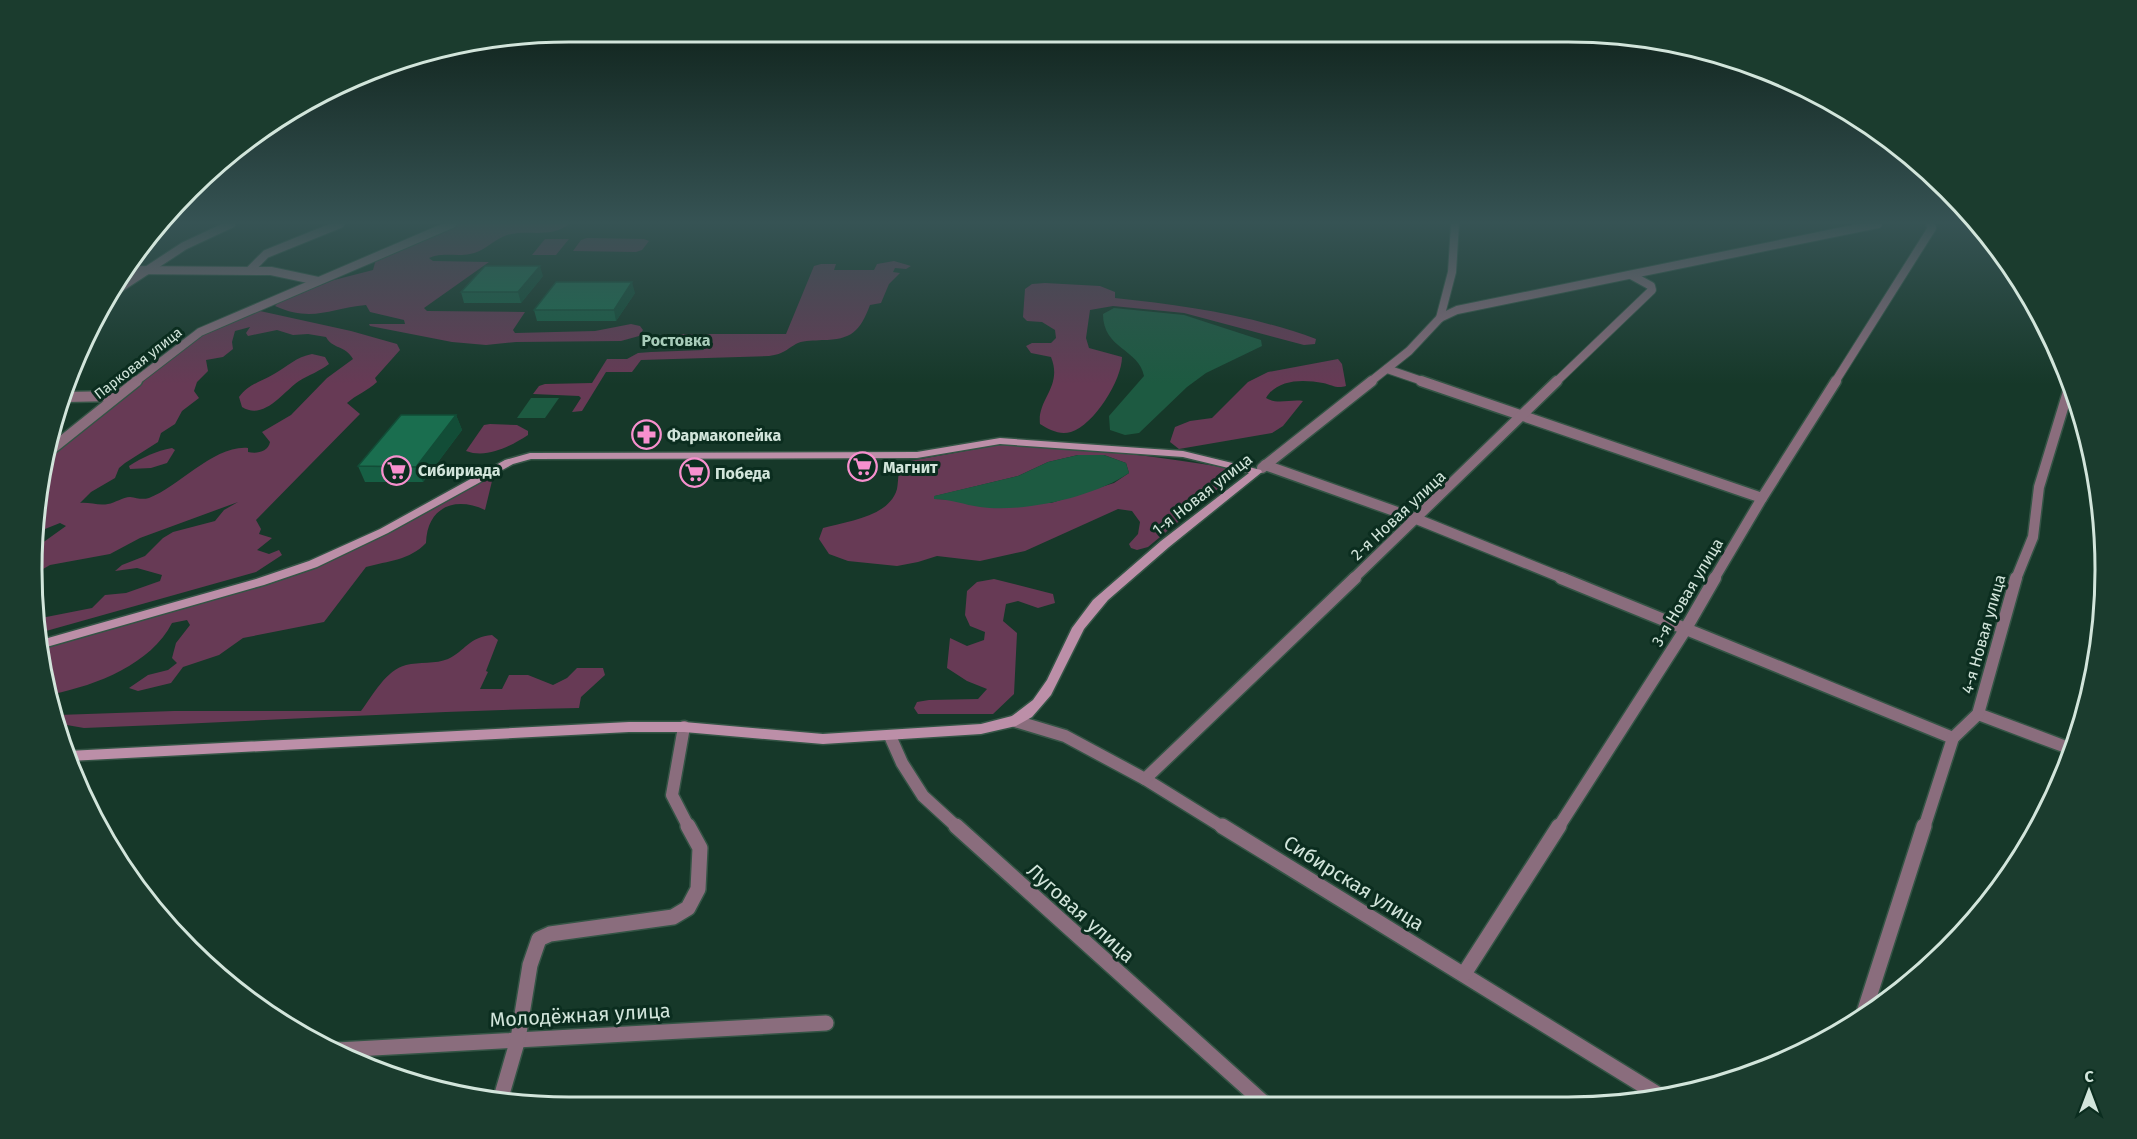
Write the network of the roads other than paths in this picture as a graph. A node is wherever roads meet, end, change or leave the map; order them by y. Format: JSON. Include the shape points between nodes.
{"nodes":[{"id":1,"x":304,"y":277,"type":"edge"},
{"id":2,"x":327,"y":277,"type":"edge"},
{"id":3,"x":1451,"y":277,"type":"edge"},
{"id":4,"x":1620,"y":277,"type":"edge"},
{"id":5,"x":1635,"y":277,"type":"edge"},
{"id":6,"x":1901,"y":277,"type":"edge"},
{"id":7,"x":318,"y":281,"type":"junction"},
{"id":8,"x":1440,"y":318,"type":"junction"},
{"id":9,"x":1388,"y":369,"type":"junction"},
{"id":10,"x":117,"y":396,"type":"junction"},
{"id":11,"x":71,"y":397,"type":"edge"},
{"id":12,"x":2066,"y":398,"type":"edge"},
{"id":13,"x":1520,"y":416,"type":"junction"},
{"id":14,"x":57,"y":444,"type":"edge"},
{"id":15,"x":1261,"y":469,"type":"junction"},
{"id":16,"x":1762,"y":498,"type":"junction"},
{"id":17,"x":1414,"y":518,"type":"junction"},
{"id":18,"x":1685,"y":630,"type":"junction"},
{"id":19,"x":48,"y":642,"type":"edge"},
{"id":20,"x":1978,"y":714,"type":"junction"},
{"id":21,"x":1015,"y":721,"type":"junction"},
{"id":22,"x":684,"y":727,"type":"junction"},
{"id":23,"x":890,"y":736,"type":"junction"},
{"id":24,"x":1953,"y":738,"type":"junction"},
{"id":25,"x":2064,"y":746,"type":"edge"},
{"id":26,"x":76,"y":756,"type":"edge"},
{"id":27,"x":1145,"y":779,"type":"junction"},
{"id":28,"x":1464,"y":974,"type":"junction"},
{"id":29,"x":1867,"y":1004,"type":"edge"},
{"id":30,"x":826,"y":1023,"type":"dead end"},
{"id":31,"x":518,"y":1039,"type":"junction"},
{"id":32,"x":350,"y":1049,"type":"edge"},
{"id":33,"x":1651,"y":1090,"type":"edge"},
{"id":34,"x":503,"y":1092,"type":"edge"},
{"id":35,"x":1258,"y":1097,"type":"edge"}],
"edges":[{"from":1,"to":7,"type":"street"},
{"from":2,"to":7,"type":"street","name":"Парковая улица"},
{"from":3,"to":8,"type":"street"},
{"from":4,"to":8,"type":"street","via":[[1489,302]]},
{"from":5,"to":13,"type":"street","name":"2-я Новая улица","via":[[1651,286],[1648,295]]},
{"from":6,"to":16,"type":"street","name":"3-я Новая улица"},
{"from":7,"to":10,"type":"street","name":"Парковая улица","via":[[200,333]]},
{"from":8,"to":9,"type":"street","name":"1-я Новая улица"},
{"from":9,"to":13,"type":"street"},
{"from":9,"to":15,"type":"street","name":"1-я Новая улица"},
{"from":10,"to":11,"type":"street"},
{"from":10,"to":14,"type":"street","name":"Парковая улица"},
{"from":12,"to":20,"type":"street","name":"4-я Новая улица","via":[[2039,487],[2033,537],[2020,565]]},
{"from":13,"to":16,"type":"street"},
{"from":13,"to":17,"type":"street","name":"2-я Новая улица"},
{"from":15,"to":17,"type":"street"},
{"from":15,"to":19,"type":"street","via":[[1174,453],[1000,441],[917,455],[530,456],[509,462],[384,531],[313,564]]},
{"from":15,"to":21,"type":"street","name":"1-я Новая улица","via":[[1109,591],[1075,631],[1039,702]]},
{"from":16,"to":18,"type":"street","name":"3-я Новая улица"},
{"from":17,"to":18,"type":"street"},
{"from":17,"to":27,"type":"street","name":"2-я Новая улица"},
{"from":18,"to":24,"type":"street"},
{"from":18,"to":28,"type":"street","name":"3-я Новая улица"},
{"from":20,"to":24,"type":"street","name":"4-я Новая улица"},
{"from":20,"to":25,"type":"street"},
{"from":21,"to":23,"type":"street","via":[[981,729]]},
{"from":21,"to":27,"type":"street","name":"Сибирская улица","via":[[1065,736]]},
{"from":22,"to":23,"type":"street","via":[[801,739]]},
{"from":22,"to":26,"type":"street"},
{"from":22,"to":31,"type":"street","via":[[672,795],[700,848],[698,889],[688,908],[673,917],[550,934],[539,939],[530,965]]},
{"from":23,"to":35,"type":"street","name":"Луговая улица","via":[[923,796]]},
{"from":24,"to":29,"type":"street","name":"4-я Новая улица"},
{"from":27,"to":28,"type":"street","name":"Сибирская улица"},
{"from":28,"to":33,"type":"street","name":"Сибирская улица"},
{"from":30,"to":31,"type":"street","name":"Молодёжная улица"},
{"from":31,"to":32,"type":"street","name":"Молодёжная улица"},
{"from":31,"to":34,"type":"street"}]}
